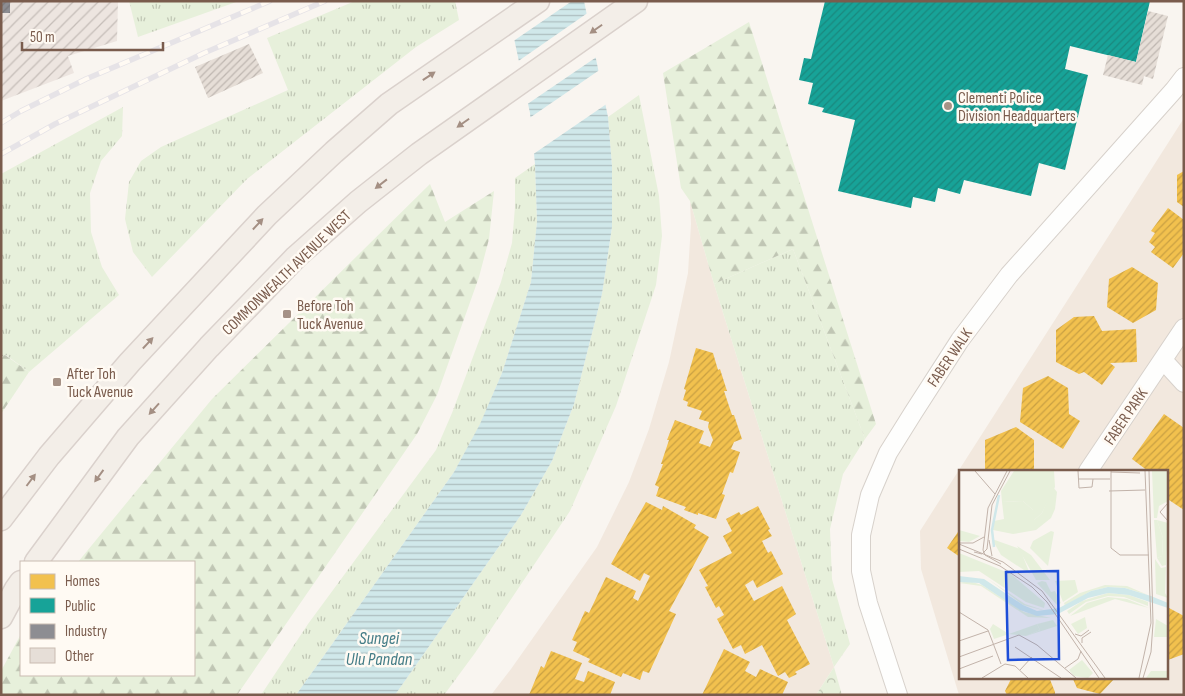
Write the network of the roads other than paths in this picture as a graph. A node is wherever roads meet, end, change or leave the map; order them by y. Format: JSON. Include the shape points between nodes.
{"nodes":[{"id":1,"x":538,"y":1,"type":"edge"},
{"id":2,"x":636,"y":1,"type":"edge"},
{"id":3,"x":1184,"y":77,"type":"edge"},
{"id":4,"x":1184,"y":328,"type":"edge"},
{"id":5,"x":1162,"y":360,"type":"junction"},
{"id":6,"x":1184,"y":383,"type":"edge"},
{"id":7,"x":1089,"y":470,"type":"edge"},
{"id":8,"x":1,"y":519,"type":"edge"},
{"id":9,"x":37,"y":561,"type":"edge"},
{"id":10,"x":19,"y":586,"type":"edge"},
{"id":11,"x":1,"y":608,"type":"edge"},
{"id":12,"x":1,"y":617,"type":"edge"},
{"id":13,"x":898,"y":695,"type":"edge"}],
"edges":[{"from":8,"to":1,"type":"main road","one_way":true,"via":[[49,456],[124,369],[267,215],[389,104]]},
{"from":2,"to":9,"type":"main road","name":"COMMONWEALTH AVENUE WEST","one_way":true,"via":[[419,154],[296,257],[128,437]]},
{"from":3,"to":13,"type":"street","name":"FABER WALK","via":[[989,300],[888,453],[868,503],[861,535],[862,571],[868,603]]},
{"from":4,"to":5,"type":"street","name":"FABER PARK"},
{"from":5,"to":6,"type":"street"},
{"from":5,"to":7,"type":"street","name":"FABER PARK"},
{"from":10,"to":11,"type":"main road"},
{"from":10,"to":12,"type":"main road"}]}
